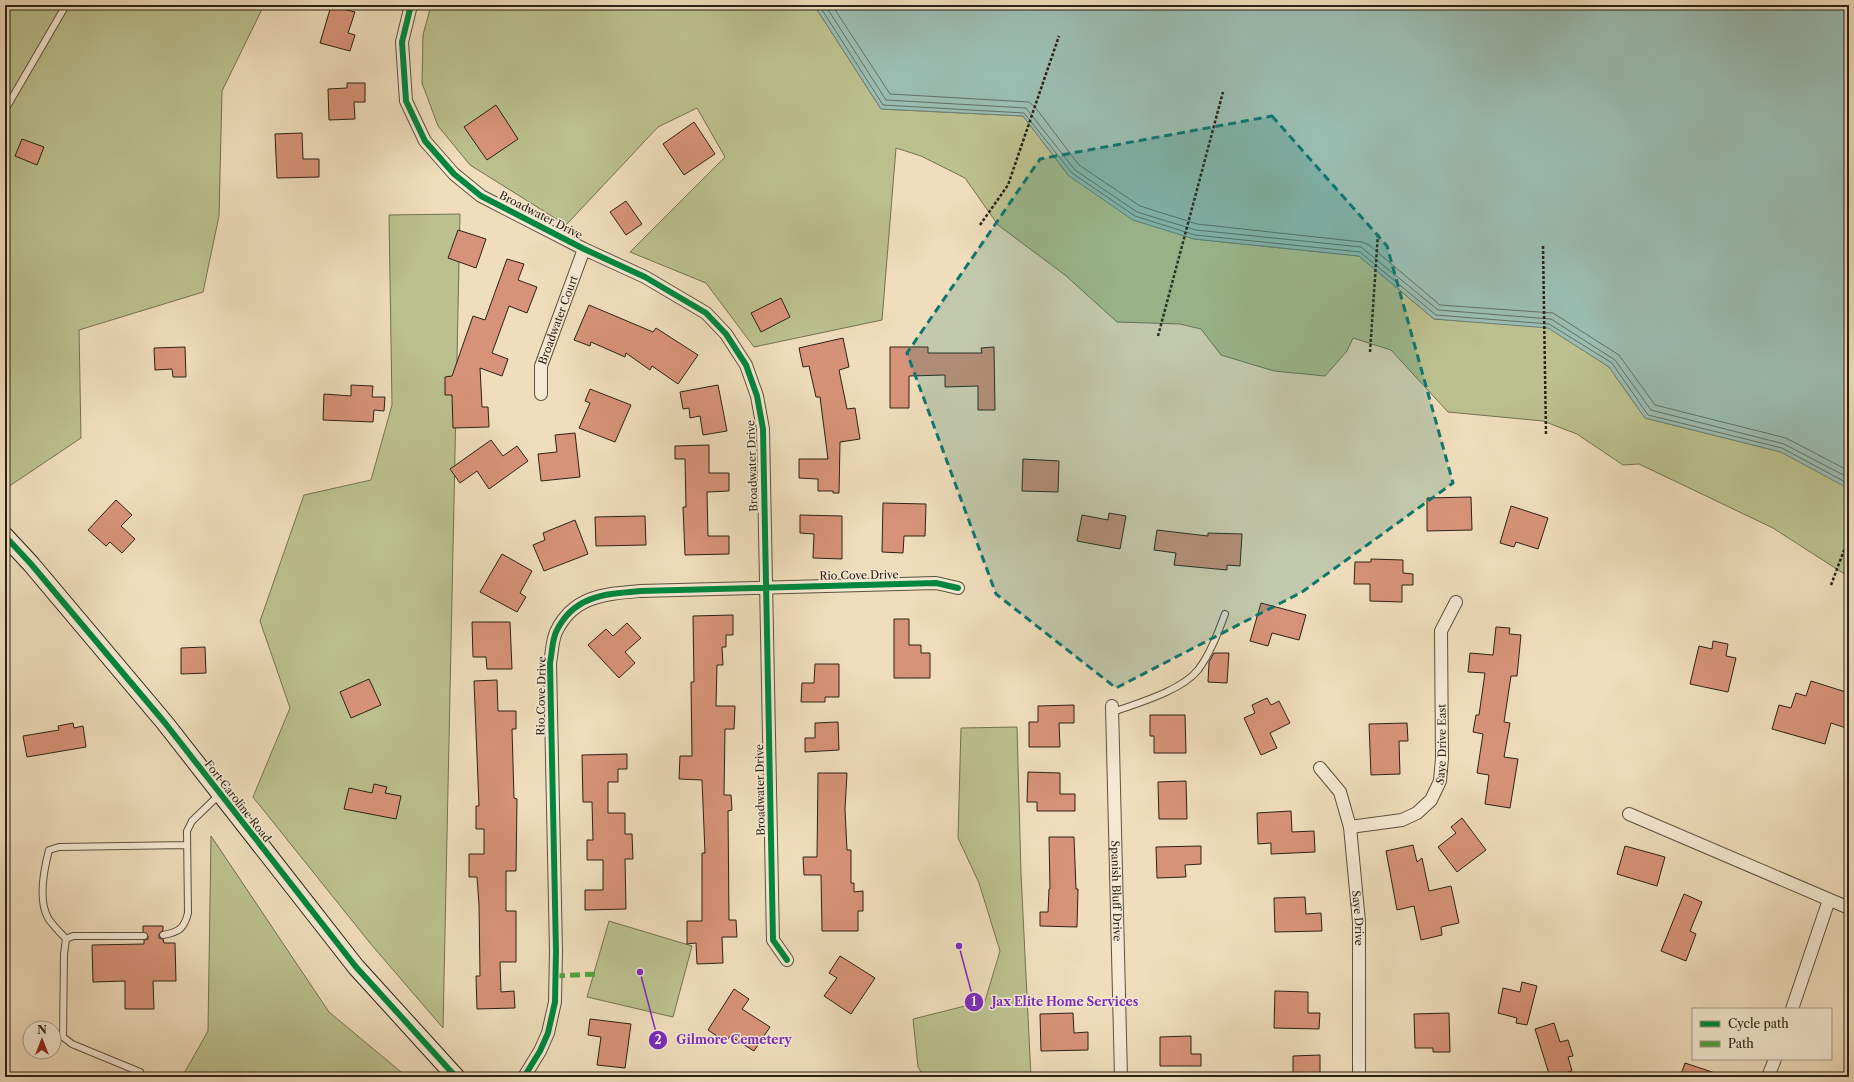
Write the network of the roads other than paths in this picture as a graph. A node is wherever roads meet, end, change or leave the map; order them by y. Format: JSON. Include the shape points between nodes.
{"nodes":[{"id":1,"x":66,"y":5,"type":"edge"},
{"id":2,"x":411,"y":5,"type":"edge"},
{"id":3,"x":5,"y":110,"type":"edge"},
{"id":4,"x":584,"y":249,"type":"junction"},
{"id":5,"x":541,"y":394,"type":"dead end"},
{"id":6,"x":5,"y":536,"type":"edge"},
{"id":7,"x":765,"y":587,"type":"junction"},
{"id":8,"x":958,"y":588,"type":"dead end"},
{"id":9,"x":1456,"y":602,"type":"dead end"},
{"id":10,"x":1225,"y":614,"type":"dead end"},
{"id":11,"x":1112,"y":709,"type":"joint"},
{"id":12,"x":1320,"y":768,"type":"dead end"},
{"id":13,"x":220,"y":794,"type":"junction"},
{"id":14,"x":1629,"y":814,"type":"dead end"},
{"id":15,"x":1350,"y":827,"type":"junction"},
{"id":16,"x":187,"y":844,"type":"junction"},
{"id":17,"x":1829,"y":900,"type":"junction"},
{"id":18,"x":1849,"y":908,"type":"edge"},
{"id":19,"x":144,"y":936,"type":"dead end"},
{"id":20,"x":163,"y":936,"type":"dead end"},
{"id":21,"x":66,"y":940,"type":"junction"},
{"id":22,"x":787,"y":960,"type":"dead end"},
{"id":23,"x":1792,"y":1008,"type":"edge"},
{"id":24,"x":1775,"y":1060,"type":"edge"},
{"id":25,"x":140,"y":1072,"type":"dead end"},
{"id":26,"x":456,"y":1077,"type":"edge"},
{"id":27,"x":524,"y":1077,"type":"edge"},
{"id":28,"x":1121,"y":1077,"type":"edge"},
{"id":29,"x":1359,"y":1077,"type":"edge"},
{"id":30,"x":1768,"y":1077,"type":"edge"}],
"edges":[{"from":1,"to":3,"type":"lane"},
{"from":2,"to":4,"type":"street","name":"Broadwater Drive","via":[[402,42],[406,101],[425,141],[454,174],[481,196]]},
{"from":4,"to":5,"type":"street","name":"Broadwater Court","via":[[541,366]]},
{"from":4,"to":7,"type":"street","name":"Broadwater Drive","via":[[645,276],[706,313],[726,334],[746,364],[757,396],[763,429]]},
{"from":6,"to":13,"type":"street","name":"Fort Caroline Road","via":[[120,669]]},
{"from":7,"to":8,"type":"street","name":"Rio Cove Drive","via":[[936,583]]},
{"from":7,"to":22,"type":"street","name":"Broadwater Drive","via":[[773,940]]},
{"from":7,"to":27,"type":"street","name":"Rio Cove Drive","via":[[607,594],[587,599],[569,613],[556,633],[550,663],[555,1002],[548,1033]]},
{"from":9,"to":15,"type":"street","name":"Saye Drive East","via":[[1441,631],[1440,781],[1431,800],[1417,813],[1402,820]]},
{"from":10,"to":11,"type":"lane","via":[[1218,634],[1197,670],[1169,691]]},
{"from":11,"to":28,"type":"street","name":"Spanish Bluff Drive"},
{"from":12,"to":15,"type":"street","name":"Saye Drive","via":[[1340,792]]},
{"from":13,"to":16,"type":"lane","via":[[192,821],[187,831]]},
{"from":13,"to":26,"type":"street","name":"Fort Caroline Road","via":[[356,967]]},
{"from":14,"to":17,"type":"street"},
{"from":15,"to":29,"type":"street","name":"Saye Drive","via":[[1359,922]]},
{"from":16,"to":20,"type":"lane","via":[[188,913],[185,924],[176,933]]},
{"from":16,"to":21,"type":"lane","via":[[59,847],[49,850],[43,898],[48,918]]},
{"from":17,"to":18,"type":"street"},
{"from":17,"to":23,"type":"street"},
{"from":19,"to":21,"type":"lane","via":[[73,936]]},
{"from":21,"to":25,"type":"lane","via":[[63,1037],[72,1044]]},
{"from":24,"to":30,"type":"street"}]}
